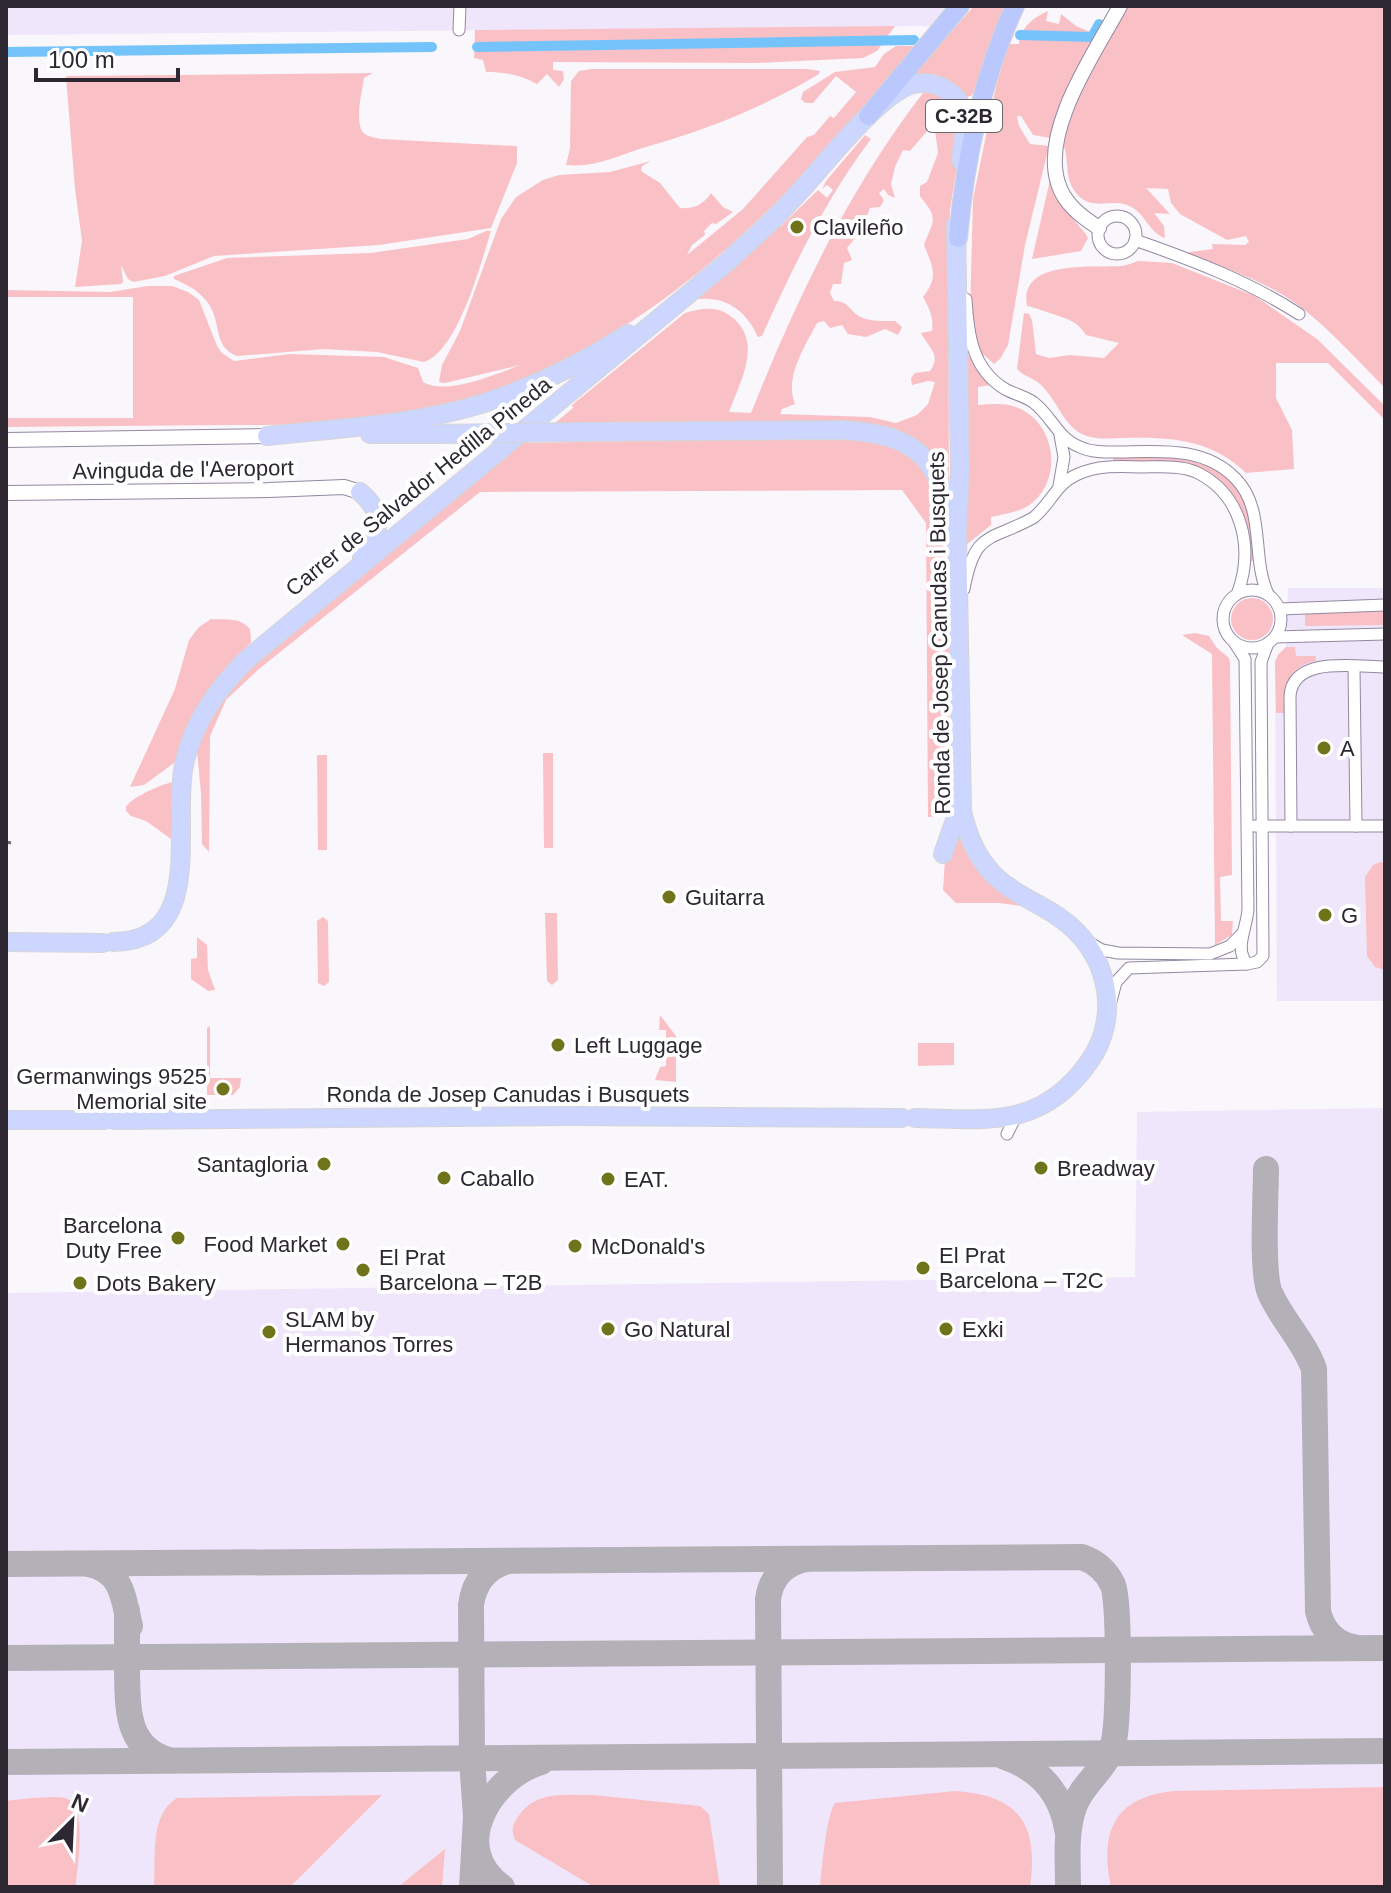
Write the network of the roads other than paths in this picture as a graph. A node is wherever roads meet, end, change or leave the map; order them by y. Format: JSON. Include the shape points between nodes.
{"nodes":[{"id":1,"x":460,"y":6,"type":"edge"},
{"id":2,"x":960,"y":6,"type":"edge"},
{"id":3,"x":1015,"y":6,"type":"edge"},
{"id":4,"x":1120,"y":6,"type":"edge"},
{"id":5,"x":459,"y":30,"type":"dead end"},
{"id":6,"x":868,"y":116,"type":"junction"},
{"id":7,"x":1099,"y":228,"type":"junction"},
{"id":8,"x":958,"y":238,"type":"junction"},
{"id":9,"x":1135,"y":240,"type":"junction"},
{"id":10,"x":687,"y":295,"type":"junction"},
{"id":11,"x":1299,"y":314,"type":"dead end"},
{"id":12,"x":1060,"y":435,"type":"junction"},
{"id":13,"x":267,"y":436,"type":"junction"},
{"id":14,"x":6,"y":440,"type":"edge"},
{"id":15,"x":1058,"y":487,"type":"junction"},
{"id":16,"x":360,"y":492,"type":"joint"},
{"id":17,"x":6,"y":493,"type":"edge"},
{"id":18,"x":957,"y":531,"type":"junction"},
{"id":19,"x":353,"y":572,"type":"junction"},
{"id":20,"x":1238,"y":592,"type":"junction"},
{"id":21,"x":1268,"y":594,"type":"junction"},
{"id":22,"x":1385,"y":605,"type":"edge"},
{"id":23,"x":1280,"y":609,"type":"junction"},
{"id":24,"x":959,"y":621,"type":"junction"},
{"id":25,"x":1385,"y":634,"type":"edge"},
{"id":26,"x":1272,"y":640,"type":"junction"},
{"id":27,"x":1234,"y":642,"type":"junction"},
{"id":28,"x":1354,"y":667,"type":"junction"},
{"id":29,"x":1385,"y":667,"type":"edge"},
{"id":30,"x":962,"y":799,"type":"junction"},
{"id":31,"x":1246,"y":826,"type":"junction"},
{"id":32,"x":1262,"y":826,"type":"junction"},
{"id":33,"x":1291,"y":826,"type":"junction"},
{"id":34,"x":1356,"y":826,"type":"junction"},
{"id":35,"x":1385,"y":826,"type":"edge"},
{"id":36,"x":943,"y":854,"type":"dead end"},
{"id":37,"x":1245,"y":931,"type":"junction"},
{"id":38,"x":1084,"y":940,"type":"junction"},
{"id":39,"x":6,"y":942,"type":"edge"},
{"id":40,"x":1179,"y":960,"type":"junction"},
{"id":41,"x":1247,"y":964,"type":"junction"},
{"id":42,"x":1108,"y":1009,"type":"junction"},
{"id":43,"x":6,"y":1112,"type":"edge"},
{"id":44,"x":1016,"y":1116,"type":"junction"},
{"id":45,"x":15,"y":1120,"type":"edge"},
{"id":46,"x":1007,"y":1134,"type":"dead end"}],
"edges":[{"from":1,"to":5,"type":"street"},
{"from":2,"to":6,"type":"highway","number":"C-32B"},
{"from":3,"to":8,"type":"highway","number":"C-32B","via":[[985,86]]},
{"from":4,"to":7,"type":"street","via":[[1071,100],[1054,156],[1064,196]]},
{"from":6,"to":8,"type":"main road","number":"C-32B","via":[[919,83],[945,88],[961,105],[965,124],[954,214]]},
{"from":6,"to":10,"type":"main road","name":"Carrer de Salvador Hedilla Pineda","number":"C-32B","via":[[788,205]]},
{"from":7,"to":9,"type":"street","via":[[1107,219],[1123,217],[1135,229]]},
{"from":7,"to":9,"type":"street","via":[[1100,243],[1111,253],[1128,250]]},
{"from":8,"to":12,"type":"street","via":[[968,330],[978,360],[992,379],[1048,415]]},
{"from":8,"to":18,"type":"main road","name":"Ronda de Josep Canudas i Busquets"},
{"from":9,"to":11,"type":"street","via":[[1253,287]]},
{"from":10,"to":13,"type":"main road","via":[[581,360],[483,403],[415,419]]},
{"from":10,"to":19,"type":"main road","name":"Carrer de Salvador Hedilla Pineda"},
{"from":12,"to":15,"type":"street","via":[[1064,457]]},
{"from":12,"to":21,"type":"street","via":[[1081,448],[1192,454],[1225,469],[1243,487],[1254,514],[1260,577]]},
{"from":13,"to":14,"type":"street","name":"Avinguda de l'Aeroport"},
{"from":13,"to":18,"type":"main road","bridge":true,"via":[[840,430],[882,434],[913,448],[931,466]]},
{"from":15,"to":20,"type":"street","via":[[1098,467],[1194,471],[1225,494],[1241,520],[1246,562]]},
{"from":15,"to":24,"type":"street","via":[[1033,518],[995,533],[976,548]]},
{"from":16,"to":17,"type":"street","name":"Avinguda de l'Aeroport","via":[[334,487]]},
{"from":16,"to":19,"type":"main road","via":[[374,506],[378,526]]},
{"from":18,"to":24,"type":"main road","name":"Ronda de Josep Canudas i Busquets"},
{"from":19,"to":39,"type":"main road","name":"Carrer de Salvador Hedilla Pineda","via":[[267,641],[211,700],[185,761],[179,870],[174,904],[161,926],[132,942]]},
{"from":20,"to":21,"type":"street"},
{"from":20,"to":27,"type":"street","via":[[1222,619]]},
{"from":21,"to":23,"type":"street"},
{"from":22,"to":23,"type":"street"},
{"from":23,"to":26,"type":"street","via":[[1280,626]]},
{"from":24,"to":30,"type":"main road","name":"Ronda de Josep Canudas i Busquets"},
{"from":25,"to":26,"type":"street"},
{"from":26,"to":27,"type":"street","via":[[1251,648]]},
{"from":26,"to":32,"type":"street","via":[[1261,662]]},
{"from":27,"to":31,"type":"street","via":[[1245,659]]},
{"from":28,"to":29,"type":"street"},
{"from":28,"to":33,"type":"street","via":[[1305,671],[1291,687]]},
{"from":28,"to":34,"type":"street"},
{"from":30,"to":36,"type":"main road"},
{"from":30,"to":38,"type":"main road","name":"Ronda de Josep Canudas i Busquets","via":[[970,839],[987,867]]},
{"from":31,"to":32,"type":"street"},
{"from":31,"to":37,"type":"street"},
{"from":32,"to":33,"type":"street"},
{"from":32,"to":41,"type":"street","via":[[1263,956]]},
{"from":33,"to":34,"type":"street"},
{"from":34,"to":35,"type":"street"},
{"from":37,"to":40,"type":"street","via":[[1220,951]]},
{"from":37,"to":41,"type":"street","via":[[1240,948]]},
{"from":38,"to":40,"type":"street","via":[[1102,950]]},
{"from":38,"to":42,"type":"main road","name":"Ronda de Josep Canudas i Busquets","via":[[1103,972]]},
{"from":40,"to":41,"type":"street"},
{"from":40,"to":42,"type":"street","via":[[1129,968],[1116,982]]},
{"from":42,"to":44,"type":"main road","name":"Ronda de Josep Canudas i Busquets","via":[[1098,1048],[1081,1072],[1034,1110]]},
{"from":43,"to":45,"type":"main road"},
{"from":44,"to":45,"type":"main road","name":"Ronda de Josep Canudas i Busquets"},
{"from":44,"to":46,"type":"street"}]}
